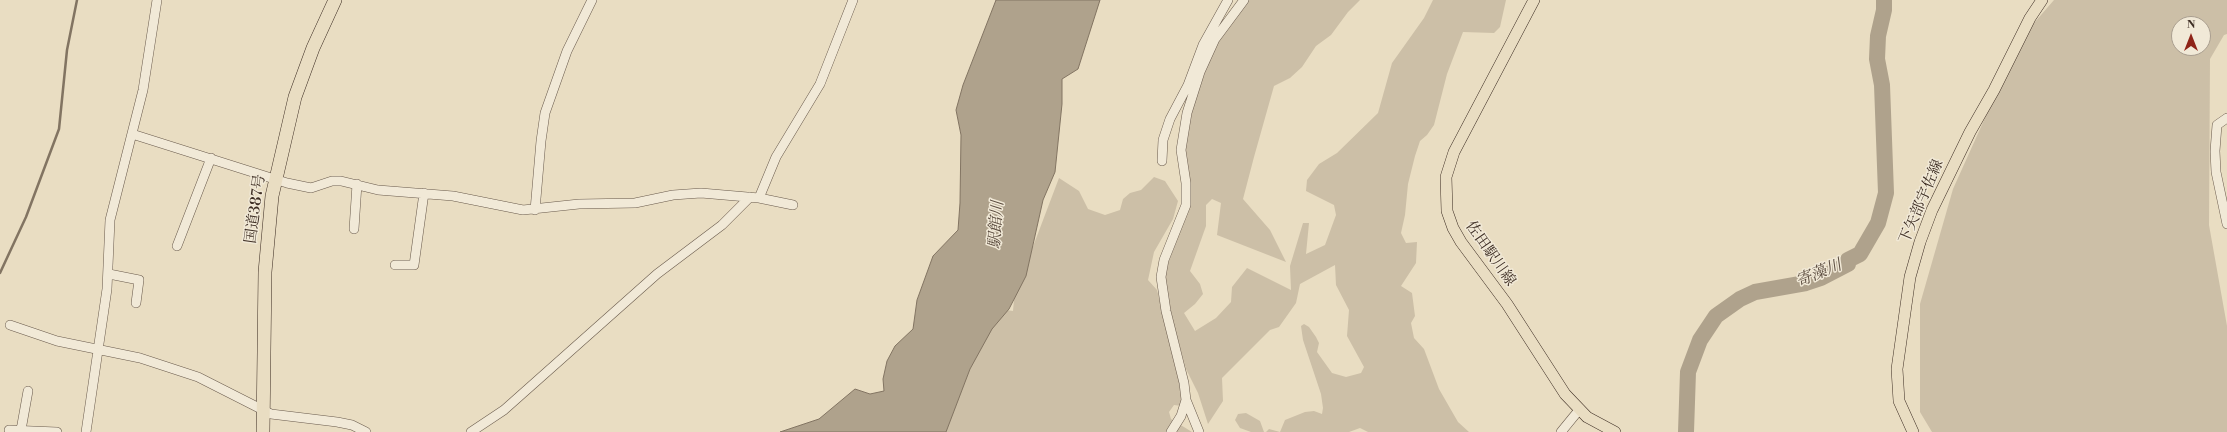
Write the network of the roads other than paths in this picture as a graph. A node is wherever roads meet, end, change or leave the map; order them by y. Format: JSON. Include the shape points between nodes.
{"nodes":[{"id":1,"x":157,"y":0,"type":"edge"},
{"id":2,"x":334,"y":0,"type":"edge"},
{"id":3,"x":592,"y":0,"type":"edge"},
{"id":4,"x":853,"y":0,"type":"edge"},
{"id":5,"x":1228,"y":0,"type":"edge"},
{"id":6,"x":1244,"y":0,"type":"edge"},
{"id":7,"x":1534,"y":0,"type":"edge"},
{"id":8,"x":2042,"y":0,"type":"edge"},
{"id":9,"x":2227,"y":118,"type":"edge"},
{"id":10,"x":132,"y":134,"type":"junction"},
{"id":11,"x":210,"y":158,"type":"junction"},
{"id":12,"x":1162,"y":161,"type":"dead end"},
{"id":13,"x":275,"y":179,"type":"junction"},
{"id":14,"x":357,"y":184,"type":"junction"},
{"id":15,"x":424,"y":193,"type":"junction"},
{"id":16,"x":755,"y":198,"type":"junction"},
{"id":17,"x":793,"y":205,"type":"dead end"},
{"id":18,"x":535,"y":210,"type":"junction"},
{"id":19,"x":2227,"y":224,"type":"edge"},
{"id":20,"x":354,"y":229,"type":"dead end"},
{"id":21,"x":178,"y":246,"type":"dead end"},
{"id":22,"x":395,"y":264,"type":"dead end"},
{"id":23,"x":109,"y":274,"type":"junction"},
{"id":24,"x":136,"y":303,"type":"dead end"},
{"id":25,"x":10,"y":325,"type":"dead end"},
{"id":26,"x":98,"y":350,"type":"junction"},
{"id":27,"x":28,"y":391,"type":"dead end"},
{"id":28,"x":1186,"y":400,"type":"junction"},
{"id":29,"x":263,"y":410,"type":"junction"},
{"id":30,"x":1579,"y":410,"type":"junction"},
{"id":31,"x":9,"y":430,"type":"dead end"},
{"id":32,"x":21,"y":430,"type":"junction"},
{"id":33,"x":37,"y":432,"type":"edge"},
{"id":34,"x":57,"y":432,"type":"edge"},
{"id":35,"x":86,"y":432,"type":"edge"},
{"id":36,"x":263,"y":432,"type":"edge"},
{"id":37,"x":366,"y":432,"type":"edge"},
{"id":38,"x":471,"y":432,"type":"edge"},
{"id":39,"x":1171,"y":432,"type":"edge"},
{"id":40,"x":1199,"y":432,"type":"edge"},
{"id":41,"x":1561,"y":432,"type":"edge"},
{"id":42,"x":1615,"y":432,"type":"edge"},
{"id":43,"x":1913,"y":432,"type":"edge"}],
"edges":[{"from":1,"to":10,"type":"street","via":[[143,90]]},
{"from":2,"to":13,"type":"highway","name":"国道387号","via":[[312,48],[295,96]]},
{"from":3,"to":18,"type":"street","via":[[566,50],[546,113]]},
{"from":4,"to":16,"type":"street","via":[[824,77],[812,101],[776,157]]},
{"from":5,"to":12,"type":"street","via":[[1205,40],[1188,84],[1170,119],[1163,140]]},
{"from":6,"to":28,"type":"street","via":[[1215,39],[1200,72],[1187,113],[1181,150],[1186,205],[1164,260],[1161,277]]},
{"from":7,"to":30,"type":"main road","name":"佐田駅川線","via":[[1454,152],[1446,177],[1446,202],[1451,224],[1461,242],[1507,304],[1556,381]]},
{"from":8,"to":43,"type":"main road","name":"下矢部宇佐線","via":[[1970,132],[1932,210],[1920,242],[1910,277],[1897,369],[1899,401]]},
{"from":9,"to":19,"type":"street","via":[[2217,125],[2215,152],[2216,172]]},
{"from":10,"to":11,"type":"street"},
{"from":10,"to":23,"type":"street","via":[[110,220]]},
{"from":11,"to":13,"type":"street"},
{"from":11,"to":21,"type":"street"},
{"from":13,"to":14,"type":"street","via":[[311,188],[335,180]]},
{"from":13,"to":29,"type":"highway","name":"国道387号","via":[[265,272]]},
{"from":14,"to":15,"type":"street","via":[[378,190]]},
{"from":14,"to":20,"type":"street"},
{"from":15,"to":18,"type":"street","via":[[464,198],[513,209]]},
{"from":15,"to":22,"type":"street","via":[[414,265]]},
{"from":16,"to":17,"type":"street"},
{"from":16,"to":18,"type":"street","via":[[690,193],[635,203],[578,204]]},
{"from":16,"to":38,"type":"street","via":[[657,274],[504,410]]},
{"from":23,"to":24,"type":"street","via":[[139,280]]},
{"from":23,"to":26,"type":"street"},
{"from":25,"to":26,"type":"street","via":[[57,341]]},
{"from":26,"to":29,"type":"street","via":[[140,358],[198,377]]},
{"from":26,"to":35,"type":"street"},
{"from":27,"to":32,"type":"street"},
{"from":28,"to":39,"type":"street","via":[[1181,416]]},
{"from":28,"to":40,"type":"street"},
{"from":29,"to":36,"type":"highway","name":"国道387号"},
{"from":29,"to":37,"type":"street","via":[[285,417],[347,424]]},
{"from":30,"to":41,"type":"street"},
{"from":30,"to":42,"type":"main road","name":"佐田駅川線"},
{"from":31,"to":32,"type":"street"},
{"from":32,"to":33,"type":"street"},
{"from":33,"to":34,"type":"street"}]}
